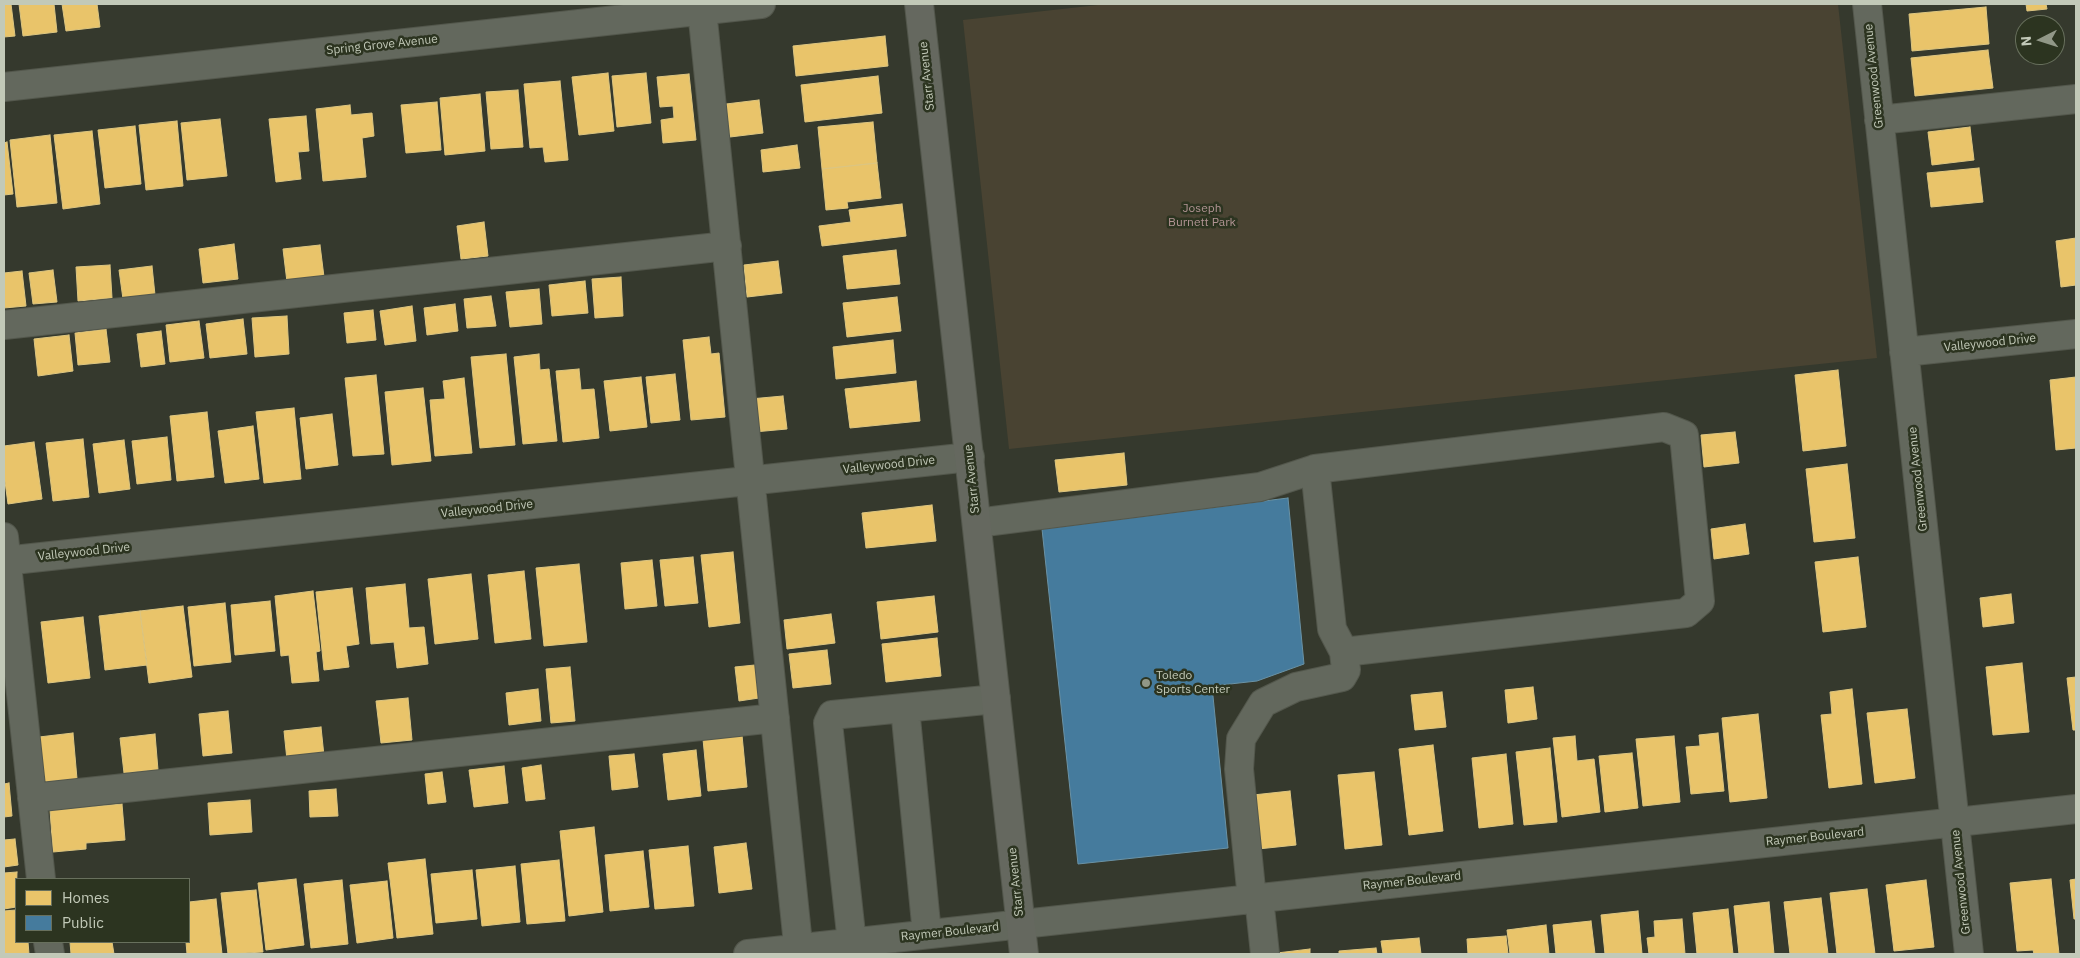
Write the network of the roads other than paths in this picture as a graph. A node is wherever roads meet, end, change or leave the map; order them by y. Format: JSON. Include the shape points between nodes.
{"nodes":[{"id":1,"x":761,"y":4,"type":"edge"},
{"id":2,"x":920,"y":4,"type":"edge"},
{"id":3,"x":1866,"y":4,"type":"edge"},
{"id":4,"x":702,"y":10,"type":"junction"},
{"id":5,"x":4,"y":87,"type":"edge"},
{"id":6,"x":2076,"y":99,"type":"edge"},
{"id":7,"x":1879,"y":120,"type":"junction"},
{"id":8,"x":727,"y":246,"type":"junction"},
{"id":9,"x":4,"y":325,"type":"edge"},
{"id":10,"x":2076,"y":334,"type":"edge"},
{"id":11,"x":1904,"y":352,"type":"junction"},
{"id":12,"x":970,"y":456,"type":"junction"},
{"id":13,"x":1315,"y":469,"type":"junction"},
{"id":14,"x":750,"y":480,"type":"junction"},
{"id":15,"x":976,"y":523,"type":"junction"},
{"id":16,"x":5,"y":553,"type":"edge"},
{"id":17,"x":1344,"y":652,"type":"junction"},
{"id":18,"x":996,"y":698,"type":"junction"},
{"id":19,"x":905,"y":708,"type":"junction"},
{"id":20,"x":775,"y":718,"type":"junction"},
{"id":21,"x":32,"y":798,"type":"junction"},
{"id":22,"x":2076,"y":809,"type":"edge"},
{"id":23,"x":1955,"y":822,"type":"junction"},
{"id":24,"x":41,"y":878,"type":"edge"},
{"id":25,"x":1255,"y":899,"type":"junction"},
{"id":26,"x":1020,"y":924,"type":"junction"},
{"id":27,"x":927,"y":934,"type":"junction"},
{"id":28,"x":852,"y":943,"type":"junction"},
{"id":29,"x":798,"y":952,"type":"edge"},
{"id":30,"x":748,"y":954,"type":"edge"},
{"id":31,"x":1024,"y":954,"type":"edge"},
{"id":32,"x":1265,"y":954,"type":"edge"},
{"id":33,"x":1969,"y":954,"type":"edge"}],
"edges":[{"from":1,"to":4,"type":"street","name":"Spring Grove Avenue"},
{"from":2,"to":12,"type":"main road","name":"Starr Avenue"},
{"from":3,"to":7,"type":"street","name":"Greenwood Avenue"},
{"from":4,"to":5,"type":"street","name":"Spring Grove Avenue"},
{"from":4,"to":8,"type":"street"},
{"from":6,"to":7,"type":"street"},
{"from":7,"to":11,"type":"street","name":"Greenwood Avenue"},
{"from":8,"to":9,"type":"street"},
{"from":8,"to":14,"type":"street"},
{"from":10,"to":11,"type":"street","name":"Valleywood Drive"},
{"from":11,"to":23,"type":"street","name":"Greenwood Avenue"},
{"from":12,"to":14,"type":"street","name":"Valleywood Drive"},
{"from":12,"to":15,"type":"main road","name":"Starr Avenue"},
{"from":13,"to":15,"type":"street","via":[[1260,487]]},
{"from":13,"to":17,"type":"street","via":[[1332,629]]},
{"from":13,"to":17,"type":"street","via":[[1664,427],[1684,434],[1700,601],[1686,613]]},
{"from":14,"to":16,"type":"street","name":"Valleywood Drive"},
{"from":14,"to":20,"type":"street"},
{"from":15,"to":18,"type":"main road","name":"Starr Avenue"},
{"from":16,"to":21,"type":"street"},
{"from":17,"to":25,"type":"street","via":[[1346,670],[1342,676],[1296,687],[1264,704],[1241,739],[1239,769]]},
{"from":18,"to":19,"type":"street"},
{"from":18,"to":26,"type":"main road","name":"Starr Avenue"},
{"from":19,"to":27,"type":"street"},
{"from":19,"to":28,"type":"street","via":[[832,715],[828,723]]},
{"from":20,"to":21,"type":"street"},
{"from":20,"to":29,"type":"street"},
{"from":21,"to":24,"type":"street"},
{"from":22,"to":23,"type":"street","name":"Raymer Boulevard"},
{"from":23,"to":25,"type":"street","name":"Raymer Boulevard"},
{"from":23,"to":33,"type":"street","name":"Greenwood Avenue"},
{"from":25,"to":26,"type":"street","name":"Raymer Boulevard"},
{"from":25,"to":32,"type":"street"},
{"from":26,"to":27,"type":"street","name":"Raymer Boulevard"},
{"from":26,"to":31,"type":"main road","name":"Starr Avenue"},
{"from":27,"to":28,"type":"street","name":"Raymer Boulevard"},
{"from":28,"to":29,"type":"street","name":"Raymer Boulevard"},
{"from":29,"to":30,"type":"street","name":"Raymer Boulevard"}]}
